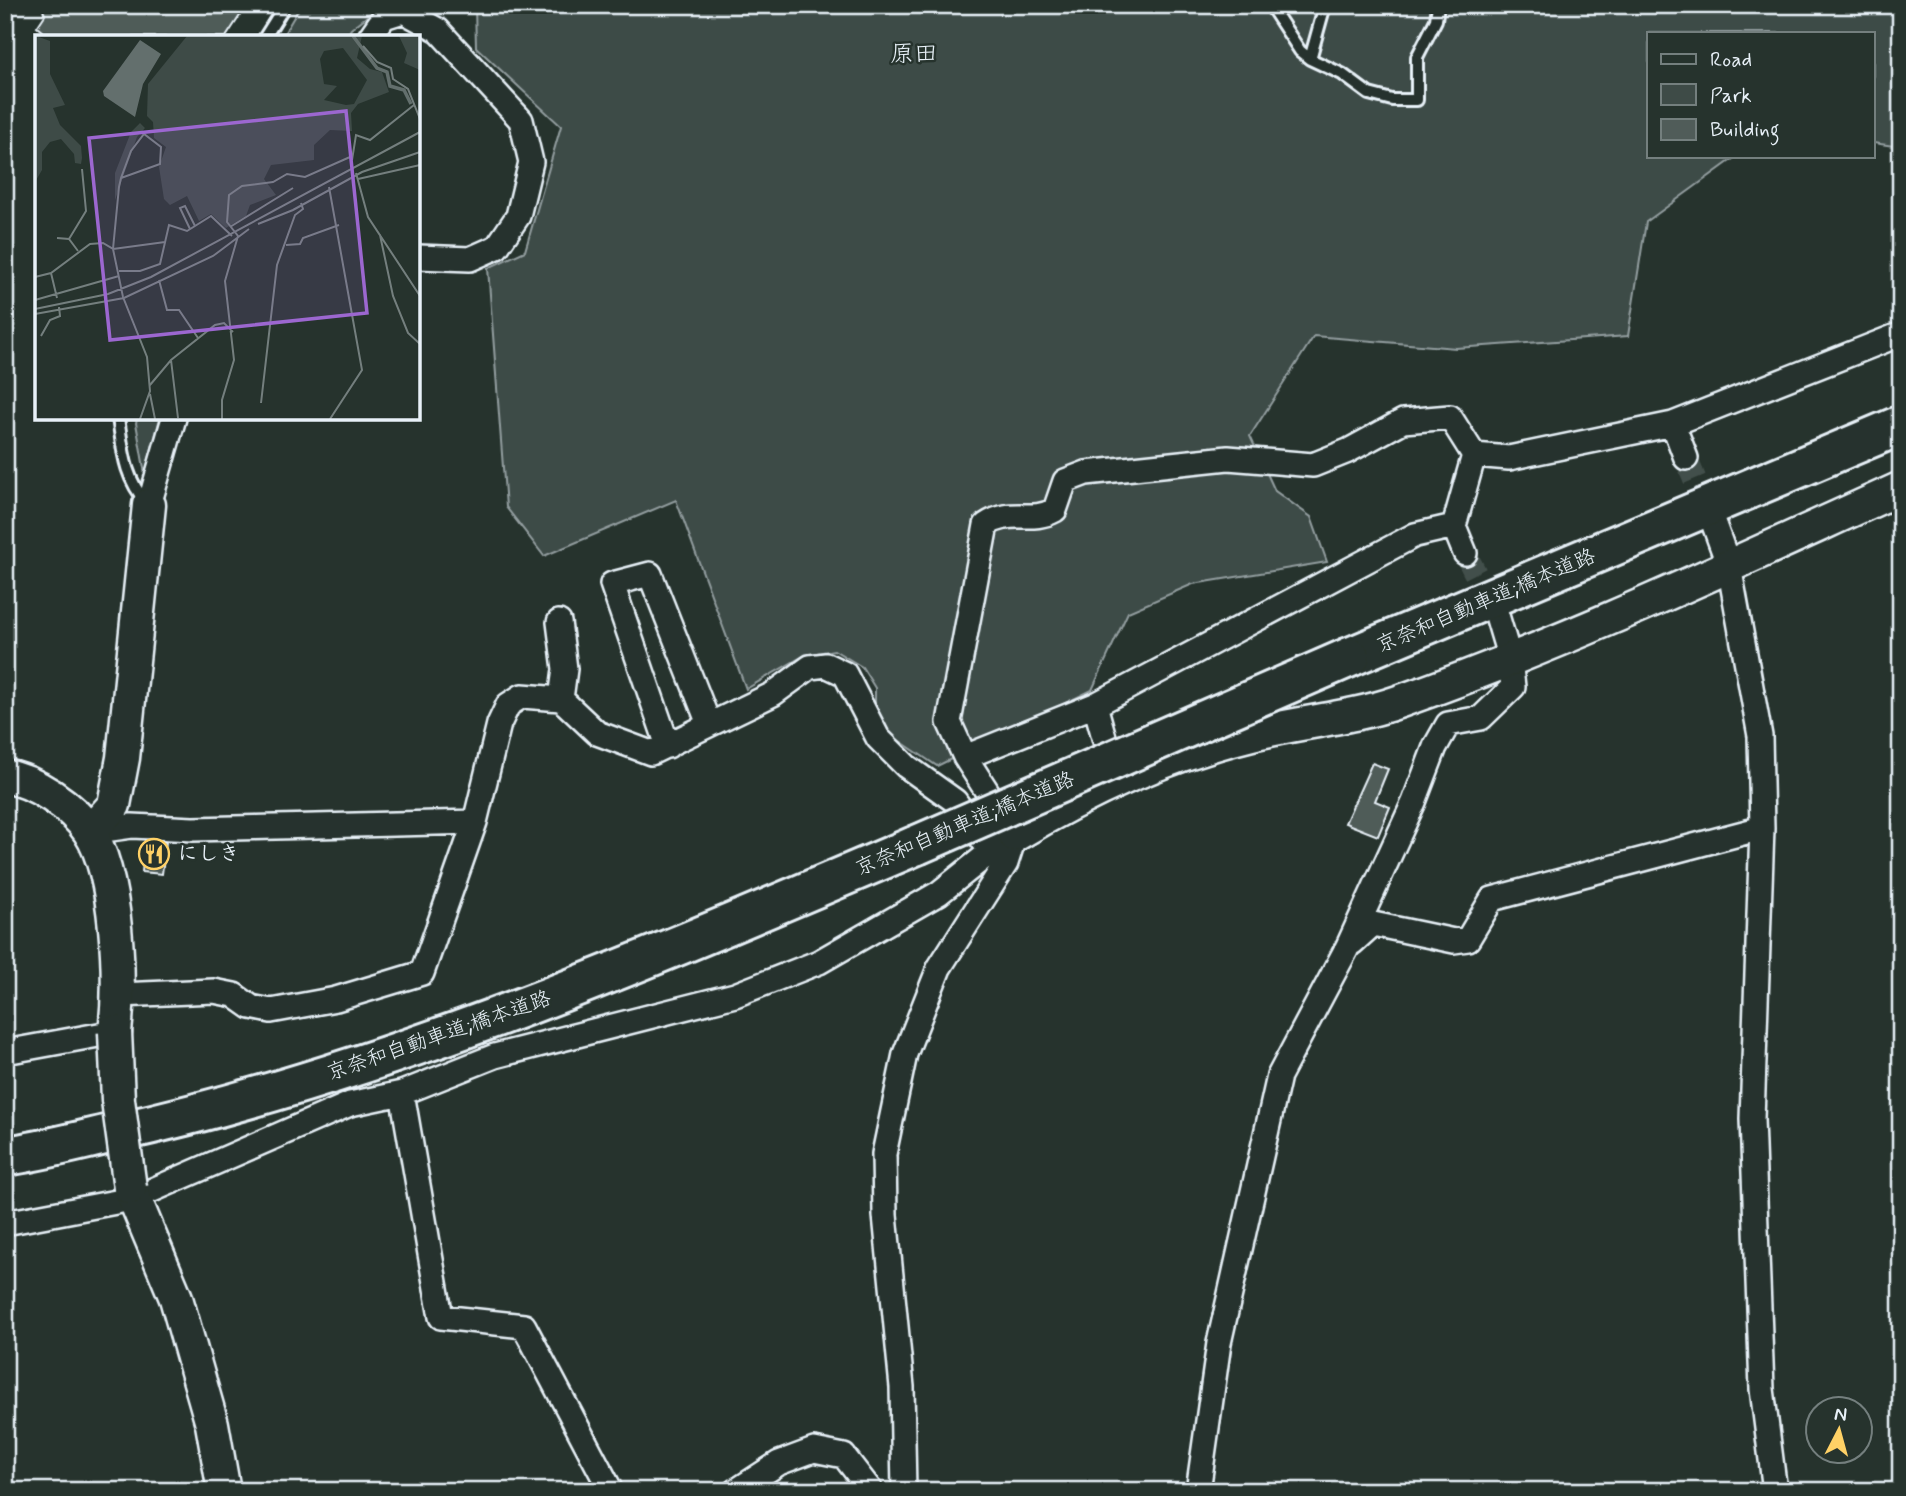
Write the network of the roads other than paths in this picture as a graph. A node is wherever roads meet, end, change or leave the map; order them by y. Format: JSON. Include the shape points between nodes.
{"nodes":[{"id":1,"x":285,"y":5,"type":"edge"},
{"id":2,"x":1270,"y":5,"type":"edge"},
{"id":3,"x":1325,"y":5,"type":"edge"},
{"id":4,"x":1438,"y":5,"type":"edge"},
{"id":5,"x":266,"y":35,"type":"edge"},
{"id":6,"x":371,"y":35,"type":"edge"},
{"id":7,"x":1310,"y":59,"type":"junction"},
{"id":8,"x":420,"y":257,"type":"edge"},
{"id":9,"x":1899,"y":335,"type":"edge"},
{"id":10,"x":118,"y":420,"type":"edge"},
{"id":11,"x":173,"y":420,"type":"edge"},
{"id":12,"x":1674,"y":424,"type":"junction"},
{"id":13,"x":1901,"y":425,"type":"edge"},
{"id":14,"x":1474,"y":454,"type":"junction"},
{"id":15,"x":1686,"y":457,"type":"tunnel mouth"},
{"id":16,"x":1901,"y":488,"type":"edge"},
{"id":17,"x":149,"y":505,"type":"junction"},
{"id":18,"x":1713,"y":522,"type":"tunnel mouth"},
{"id":19,"x":1454,"y":526,"type":"junction"},
{"id":20,"x":1465,"y":553,"type":"tunnel mouth"},
{"id":21,"x":1729,"y":566,"type":"junction"},
{"id":22,"x":1496,"y":612,"type":"tunnel mouth"},
{"id":23,"x":559,"y":622,"type":"dead end"},
{"id":24,"x":1510,"y":659,"type":"junction"},
{"id":25,"x":561,"y":699,"type":"junction"},
{"id":26,"x":1096,"y":705,"type":"junction"},
{"id":27,"x":709,"y":724,"type":"junction"},
{"id":28,"x":668,"y":746,"type":"junction"},
{"id":29,"x":965,"y":757,"type":"junction"},
{"id":30,"x":5,"y":776,"type":"edge"},
{"id":31,"x":1116,"y":781,"type":"junction"},
{"id":32,"x":475,"y":822,"type":"junction"},
{"id":33,"x":1762,"y":828,"type":"junction"},
{"id":34,"x":90,"y":832,"type":"junction"},
{"id":35,"x":1004,"y":849,"type":"junction"},
{"id":36,"x":1347,"y":948,"type":"junction"},
{"id":37,"x":119,"y":995,"type":"junction"},
{"id":38,"x":115,"y":1032,"type":"junction"},
{"id":39,"x":5,"y":1052,"type":"edge"},
{"id":40,"x":402,"y":1093,"type":"junction"},
{"id":41,"x":5,"y":1156,"type":"edge"},
{"id":42,"x":131,"y":1194,"type":"junction"},
{"id":43,"x":5,"y":1223,"type":"edge"},
{"id":44,"x":224,"y":1491,"type":"edge"},
{"id":45,"x":611,"y":1491,"type":"edge"},
{"id":46,"x":736,"y":1491,"type":"edge"},
{"id":47,"x":871,"y":1491,"type":"edge"},
{"id":48,"x":904,"y":1491,"type":"edge"},
{"id":49,"x":1198,"y":1491,"type":"edge"},
{"id":50,"x":1775,"y":1491,"type":"edge"}],
"edges":[{"from":1,"to":5,"type":"lane"},
{"from":2,"to":7,"type":"lane"},
{"from":3,"to":7,"type":"lane"},
{"from":4,"to":7,"type":"lane","via":[[1436,20],[1417,57],[1417,100],[1369,94]]},
{"from":6,"to":8,"type":"street","via":[[384,17],[404,11],[438,30],[521,120],[531,162],[518,216],[497,247],[470,259]]},
{"from":9,"to":12,"type":"street"},
{"from":10,"to":17,"type":"lane","via":[[133,488]]},
{"from":11,"to":17,"type":"street"},
{"from":12,"to":14,"type":"street","via":[[1509,458]]},
{"from":12,"to":15,"type":"street"},
{"from":13,"to":41,"type":"highway","name":"京奈和自動車道;橋本道路","bridge":true,"via":[[917,845],[476,1026],[188,1116]]},
{"from":14,"to":19,"type":"street"},
{"from":14,"to":29,"type":"street","via":[[1450,417],[1425,417],[1403,421],[1348,452],[1313,465],[1228,458],[1087,473],[1065,481],[1055,510],[1043,516],[1000,516],[986,525],[949,722]]},
{"from":16,"to":21,"type":"street"},
{"from":17,"to":34,"type":"street","via":[[121,770],[114,805]]},
{"from":18,"to":21,"type":"street"},
{"from":19,"to":20,"type":"street"},
{"from":19,"to":26,"type":"street","via":[[1415,535]]},
{"from":21,"to":24,"type":"street"},
{"from":21,"to":33,"type":"street","via":[[1760,736]]},
{"from":22,"to":24,"type":"street"},
{"from":23,"to":25,"type":"street","via":[[565,669]]},
{"from":24,"to":31,"type":"street","via":[[1394,703],[1341,718],[1248,734]]},
{"from":24,"to":36,"type":"street","via":[[1513,687],[1481,718],[1448,724],[1435,747]]},
{"from":25,"to":28,"type":"street","via":[[597,733],[651,753]]},
{"from":25,"to":32,"type":"street","via":[[522,695],[508,705],[499,724]]},
{"from":26,"to":29,"type":"street"},
{"from":26,"to":31,"type":"street"},
{"from":27,"to":28,"type":"street"},
{"from":27,"to":28,"type":"street","via":[[650,574],[612,584]]},
{"from":27,"to":35,"type":"street","via":[[773,694],[810,667],[836,667],[845,674],[878,738]]},
{"from":29,"to":35,"type":"street"},
{"from":30,"to":34,"type":"street","via":[[62,803]]},
{"from":31,"to":35,"type":"street"},
{"from":32,"to":34,"type":"street","via":[[193,829],[131,826]]},
{"from":32,"to":37,"type":"street","via":[[422,974],[337,999],[271,1011],[214,991]]},
{"from":33,"to":36,"type":"street","via":[[1492,899],[1468,939],[1454,941],[1373,923]]},
{"from":33,"to":50,"type":"street","via":[[1752,1119],[1762,1389]]},
{"from":34,"to":37,"type":"street","via":[[107,878]]},
{"from":35,"to":40,"type":"street","via":[[939,893],[819,962],[735,995],[495,1056]]},
{"from":35,"to":48,"type":"street","via":[[939,968],[905,1054],[884,1154],[885,1215],[902,1387]]},
{"from":36,"to":49,"type":"street","via":[[1279,1076],[1219,1343]]},
{"from":37,"to":38,"type":"street"},
{"from":38,"to":39,"type":"street"},
{"from":38,"to":42,"type":"street","bridge":true,"via":[[118,1100]]},
{"from":40,"to":42,"type":"street","via":[[350,1104]]},
{"from":40,"to":45,"type":"street","via":[[441,1317],[524,1326]]},
{"from":42,"to":43,"type":"street"},
{"from":42,"to":44,"type":"street","via":[[176,1298],[212,1424]]},
{"from":46,"to":47,"type":"street","via":[[779,1463],[814,1450],[844,1456]]}]}
